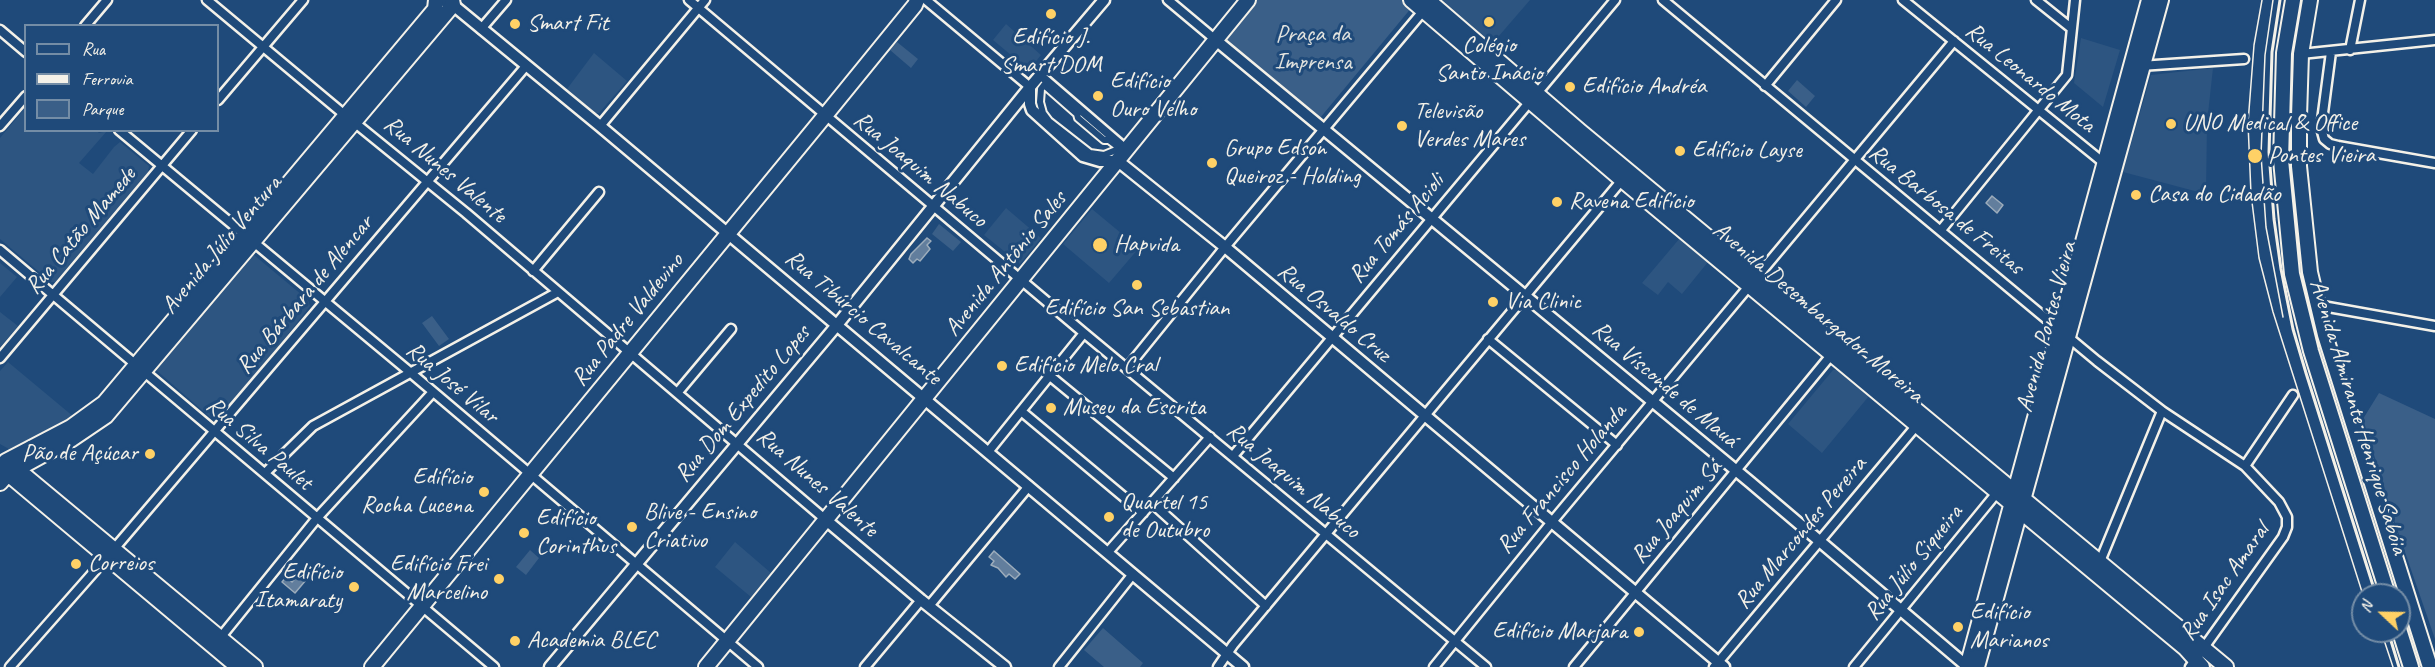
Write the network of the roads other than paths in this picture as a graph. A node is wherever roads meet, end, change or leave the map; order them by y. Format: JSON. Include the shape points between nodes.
{"nodes":[{"id":1,"x":107,"y":0,"type":"edge"},
{"id":2,"x":207,"y":0,"type":"edge"},
{"id":3,"x":303,"y":0,"type":"edge"},
{"id":4,"x":436,"y":0,"type":"edge"},
{"id":5,"x":506,"y":0,"type":"edge"},
{"id":6,"x":689,"y":0,"type":"edge"},
{"id":7,"x":705,"y":0,"type":"edge"},
{"id":8,"x":917,"y":0,"type":"edge"},
{"id":9,"x":926,"y":0,"type":"edge"},
{"id":10,"x":1104,"y":0,"type":"edge"},
{"id":11,"x":1168,"y":0,"type":"edge"},
{"id":12,"x":1248,"y":0,"type":"edge"},
{"id":13,"x":1412,"y":0,"type":"edge"},
{"id":14,"x":1615,"y":0,"type":"edge"},
{"id":15,"x":1663,"y":0,"type":"edge"},
{"id":16,"x":1836,"y":0,"type":"edge"},
{"id":17,"x":1903,"y":0,"type":"edge"},
{"id":18,"x":2036,"y":0,"type":"edge"},
{"id":19,"x":2075,"y":0,"type":"edge"},
{"id":20,"x":2149,"y":0,"type":"edge"},
{"id":21,"x":2162,"y":0,"type":"edge"},
{"id":22,"x":2293,"y":0,"type":"edge"},
{"id":23,"x":2310,"y":0,"type":"edge"},
{"id":24,"x":2360,"y":0,"type":"edge"},
{"id":25,"x":449,"y":2,"type":"edge"},
{"id":26,"x":1426,"y":5,"type":"edge"},
{"id":27,"x":699,"y":8,"type":"junction"},
{"id":28,"x":87,"y":24,"type":"edge"},
{"id":29,"x":2071,"y":28,"type":"junction"},
{"id":30,"x":481,"y":29,"type":"junction"},
{"id":31,"x":0,"y":30,"type":"edge"},
{"id":32,"x":2435,"y":40,"type":"edge"},
{"id":33,"x":1216,"y":41,"type":"junction"},
{"id":34,"x":1954,"y":41,"type":"junction"},
{"id":35,"x":263,"y":47,"type":"junction"},
{"id":36,"x":24,"y":49,"type":"edge"},
{"id":37,"x":2350,"y":50,"type":"junction"},
{"id":38,"x":2331,"y":52,"type":"junction"},
{"id":39,"x":2301,"y":54,"type":"junction"},
{"id":40,"x":2244,"y":58,"type":"dead end"},
{"id":41,"x":525,"y":66,"type":"junction"},
{"id":42,"x":2137,"y":66,"type":"junction"},
{"id":43,"x":1040,"y":75,"type":"junction"},
{"id":44,"x":1765,"y":86,"type":"junction"},
{"id":45,"x":1030,"y":87,"type":"junction"},
{"id":46,"x":1533,"y":97,"type":"junction"},
{"id":47,"x":24,"y":98,"type":"edge"},
{"id":48,"x":219,"y":99,"type":"edge"},
{"id":49,"x":2039,"y":110,"type":"junction"},
{"id":50,"x":825,"y":116,"type":"junction"},
{"id":51,"x":350,"y":119,"type":"junction"},
{"id":52,"x":0,"y":126,"type":"edge"},
{"id":53,"x":600,"y":126,"type":"junction"},
{"id":54,"x":1324,"y":131,"type":"junction"},
{"id":55,"x":121,"y":132,"type":"edge"},
{"id":56,"x":190,"y":132,"type":"edge"},
{"id":57,"x":1122,"y":148,"type":"junction"},
{"id":58,"x":1855,"y":160,"type":"junction"},
{"id":59,"x":1118,"y":161,"type":"junction"},
{"id":60,"x":2435,"y":163,"type":"edge"},
{"id":61,"x":2104,"y":164,"type":"junction"},
{"id":62,"x":162,"y":166,"type":"junction"},
{"id":63,"x":1622,"y":180,"type":"junction"},
{"id":64,"x":426,"y":181,"type":"junction"},
{"id":65,"x":599,"y":192,"type":"dead end"},
{"id":66,"x":934,"y":207,"type":"junction"},
{"id":67,"x":1431,"y":219,"type":"junction"},
{"id":68,"x":1941,"y":231,"type":"junction"},
{"id":69,"x":727,"y":235,"type":"junction"},
{"id":70,"x":248,"y":239,"type":"junction"},
{"id":71,"x":1225,"y":248,"type":"junction"},
{"id":72,"x":0,"y":250,"type":"edge"},
{"id":73,"x":533,"y":271,"type":"junction"},
{"id":74,"x":1022,"y":280,"type":"junction"},
{"id":75,"x":1753,"y":282,"type":"junction"},
{"id":76,"x":558,"y":292,"type":"junction"},
{"id":77,"x":53,"y":296,"type":"junction"},
{"id":78,"x":1524,"y":296,"type":"junction"},
{"id":79,"x":324,"y":301,"type":"junction"},
{"id":80,"x":2317,"y":305,"type":"junction"},
{"id":81,"x":837,"y":325,"type":"junction"},
{"id":82,"x":2435,"y":326,"type":"edge"},
{"id":83,"x":731,"y":329,"type":"dead end"},
{"id":84,"x":2063,"y":332,"type":"junction"},
{"id":85,"x":1084,"y":333,"type":"junction"},
{"id":86,"x":1331,"y":338,"type":"junction"},
{"id":87,"x":1488,"y":339,"type":"junction"},
{"id":88,"x":630,"y":352,"type":"junction"},
{"id":89,"x":1832,"y":354,"type":"junction"},
{"id":90,"x":0,"y":357,"type":"edge"},
{"id":91,"x":1127,"y":368,"type":"junction"},
{"id":92,"x":139,"y":369,"type":"junction"},
{"id":93,"x":411,"y":373,"type":"junction"},
{"id":94,"x":1050,"y":376,"type":"junction"},
{"id":95,"x":433,"y":392,"type":"junction"},
{"id":96,"x":678,"y":392,"type":"junction"},
{"id":97,"x":2293,"y":395,"type":"dead end"},
{"id":98,"x":925,"y":400,"type":"junction"},
{"id":99,"x":1652,"y":402,"type":"junction"},
{"id":100,"x":1022,"y":411,"type":"junction"},
{"id":101,"x":2162,"y":411,"type":"junction"},
{"id":102,"x":1424,"y":416,"type":"junction"},
{"id":103,"x":1917,"y":424,"type":"junction"},
{"id":104,"x":215,"y":432,"type":"junction"},
{"id":105,"x":1210,"y":437,"type":"junction"},
{"id":106,"x":738,"y":443,"type":"junction"},
{"id":107,"x":1617,"y":445,"type":"junction"},
{"id":108,"x":988,"y":453,"type":"junction"},
{"id":109,"x":1233,"y":456,"type":"junction"},
{"id":110,"x":2245,"y":466,"type":"junction"},
{"id":111,"x":4,"y":468,"type":"edge"},
{"id":112,"x":1736,"y":471,"type":"junction"},
{"id":113,"x":265,"y":473,"type":"junction"},
{"id":114,"x":530,"y":475,"type":"junction"},
{"id":115,"x":1174,"y":478,"type":"junction"},
{"id":116,"x":1029,"y":486,"type":"junction"},
{"id":117,"x":2012,"y":498,"type":"junction"},
{"id":118,"x":1152,"y":503,"type":"junction"},
{"id":119,"x":1143,"y":513,"type":"junction"},
{"id":120,"x":2287,"y":517,"type":"joint"},
{"id":121,"x":317,"y":518,"type":"junction"},
{"id":122,"x":826,"y":520,"type":"junction"},
{"id":123,"x":1551,"y":523,"type":"junction"},
{"id":124,"x":1326,"y":534,"type":"junction"},
{"id":125,"x":1820,"y":541,"type":"junction"},
{"id":126,"x":1108,"y":552,"type":"junction"},
{"id":127,"x":110,"y":553,"type":"junction"},
{"id":128,"x":636,"y":564,"type":"junction"},
{"id":129,"x":2099,"y":564,"type":"junction"},
{"id":130,"x":1133,"y":574,"type":"junction"},
{"id":131,"x":2384,"y":583,"type":"edge"},
{"id":132,"x":1635,"y":594,"type":"junction"},
{"id":133,"x":925,"y":603,"type":"junction"},
{"id":134,"x":422,"y":606,"type":"junction"},
{"id":135,"x":1266,"y":606,"type":"junction"},
{"id":136,"x":1901,"y":611,"type":"junction"},
{"id":137,"x":220,"y":638,"type":"junction"},
{"id":138,"x":728,"y":641,"type":"junction"},
{"id":139,"x":1455,"y":641,"type":"junction"},
{"id":140,"x":2403,"y":643,"type":"edge"},
{"id":141,"x":2204,"y":648,"type":"junction"},
{"id":142,"x":1226,"y":653,"type":"junction"},
{"id":143,"x":1719,"y":665,"type":"edge"},
{"id":144,"x":2196,"y":665,"type":"edge"},
{"id":145,"x":10,"y":667,"type":"edge"},
{"id":146,"x":238,"y":667,"type":"edge"},
{"id":147,"x":255,"y":667,"type":"edge"},
{"id":148,"x":372,"y":667,"type":"edge"},
{"id":149,"x":494,"y":667,"type":"edge"},
{"id":150,"x":550,"y":667,"type":"edge"},
{"id":151,"x":706,"y":667,"type":"edge"},
{"id":152,"x":758,"y":667,"type":"edge"},
{"id":153,"x":866,"y":667,"type":"edge"},
{"id":154,"x":1005,"y":667,"type":"edge"},
{"id":155,"x":1059,"y":667,"type":"edge"},
{"id":156,"x":1218,"y":667,"type":"edge"},
{"id":157,"x":1243,"y":667,"type":"edge"},
{"id":158,"x":1434,"y":667,"type":"edge"},
{"id":159,"x":1486,"y":667,"type":"edge"},
{"id":160,"x":1574,"y":667,"type":"edge"},
{"id":161,"x":1854,"y":667,"type":"edge"},
{"id":162,"x":1970,"y":667,"type":"edge"},
{"id":163,"x":2226,"y":667,"type":"edge"},
{"id":164,"x":2411,"y":667,"type":"edge"},
{"id":165,"x":2430,"y":667,"type":"edge"}],
"edges":[{"from":1,"to":28,"type":"street"},
{"from":2,"to":35,"type":"street","name":"Rua Nunes Valente"},
{"from":3,"to":35,"type":"street"},
{"from":4,"to":51,"type":"main road","name":"Avenida Júlio Ventura","via":[[435,9]]},
{"from":5,"to":30,"type":"street"},
{"from":6,"to":27,"type":"street","name":"Rua Joaquim Nabuco"},
{"from":7,"to":27,"type":"street"},
{"from":8,"to":50,"type":"main road","name":"Rua Padre Valdevino"},
{"from":9,"to":45,"type":"street"},
{"from":10,"to":43,"type":"street","name":"Rua Dom Expedito Lopes"},
{"from":11,"to":33,"type":"street","name":"Rua Visconde de Mauá"},
{"from":12,"to":33,"type":"main road","name":"Avenida Antônio Sales"},
{"from":13,"to":26,"type":"main road","name":"Avenida Desembargador Moreira"},
{"from":14,"to":46,"type":"street","name":"Rua Tomás Acioli"},
{"from":15,"to":44,"type":"street","name":"Rua Barbosa de Freitas"},
{"from":16,"to":44,"type":"street"},
{"from":17,"to":34,"type":"street","name":"Rua Leonardo Mota"},
{"from":18,"to":29,"type":"street"},
{"from":19,"to":29,"type":"street"},
{"from":20,"to":42,"type":"main road","name":"Avenida Pontes Vieira"},
{"from":21,"to":42,"type":"main road","name":"Avenida Pontes Vieira"},
{"from":22,"to":131,"type":"main road","name":"Avenida Almirante Henrique Sabóia","via":[[2284,62],[2281,160],[2292,274],[2314,361]]},
{"from":23,"to":39,"type":"main road","name":"Avenida Almirante Henrique Sabóia"},
{"from":24,"to":37,"type":"street"},
{"from":25,"to":30,"type":"street","name":"Rua Tibúrcio Cavalcante"},
{"from":25,"to":51,"type":"main road","name":"Avenida Júlio Ventura"},
{"from":26,"to":46,"type":"main road","name":"Avenida Desembargador Moreira"},
{"from":26,"to":54,"type":"street"},
{"from":27,"to":50,"type":"street","name":"Rua Joaquim Nabuco"},
{"from":27,"to":53,"type":"street"},
{"from":29,"to":49,"type":"street","via":[[2067,75]]},
{"from":30,"to":41,"type":"street","name":"Rua Tibúrcio Cavalcante"},
{"from":31,"to":36,"type":"street"},
{"from":32,"to":37,"type":"street"},
{"from":33,"to":54,"type":"street","name":"Rua Visconde de Mauá"},
{"from":33,"to":57,"type":"main road","name":"Avenida Antônio Sales"},
{"from":34,"to":49,"type":"street","name":"Rua Leonardo Mota"},
{"from":34,"to":58,"type":"street","name":"Rua Francisco Holanda"},
{"from":35,"to":48,"type":"street"},
{"from":35,"to":51,"type":"street","name":"Rua Nunes Valente"},
{"from":37,"to":38,"type":"street"},
{"from":38,"to":39,"type":"street"},
{"from":38,"to":60,"type":"street","via":[[2321,128],[2324,139],[2338,146]]},
{"from":39,"to":80,"type":"main road","name":"Avenida Almirante Henrique Sabóia","via":[[2299,166]]},
{"from":40,"to":42,"type":"street"},
{"from":41,"to":53,"type":"street","name":"Rua Tibúrcio Cavalcante"},
{"from":41,"to":64,"type":"street","name":"Rua Bárbara de Alencar"},
{"from":42,"to":61,"type":"main road","name":"Avenida Pontes Vieira"},
{"from":42,"to":84,"type":"main road","name":"Avenida Pontes Vieira"},
{"from":43,"to":45,"type":"street","name":"Rua Dom Expedito Lopes"},
{"from":43,"to":57,"type":"street"},
{"from":44,"to":58,"type":"street","name":"Rua Barbosa de Freitas"},
{"from":45,"to":59,"type":"street","via":[[1032,110],[1083,156]]},
{"from":45,"to":66,"type":"street","name":"Rua Dom Expedito Lopes"},
{"from":46,"to":63,"type":"main road","name":"Avenida Desembargador Moreira"},
{"from":46,"to":67,"type":"street","name":"Rua Tomás Acioli"},
{"from":46,"to":75,"type":"main road","name":"Avenida Desembargador Moreira"},
{"from":47,"to":52,"type":"street"},
{"from":49,"to":61,"type":"street","name":"Rua Leonardo Mota"},
{"from":49,"to":68,"type":"street"},
{"from":50,"to":66,"type":"street","name":"Rua Joaquim Nabuco"},
{"from":50,"to":69,"type":"main road","name":"Rua Padre Valdevino"},
{"from":51,"to":64,"type":"street","name":"Rua Nunes Valente"},
{"from":51,"to":70,"type":"main road","name":"Avenida Júlio Ventura"},
{"from":53,"to":69,"type":"street","name":"Rua Tibúrcio Cavalcante"},
{"from":54,"to":67,"type":"street","name":"Rua Visconde de Mauá"},
{"from":54,"to":71,"type":"street"},
{"from":55,"to":62,"type":"street","name":"Rua José Vilar"},
{"from":56,"to":62,"type":"street","name":"Rua Catão Mamede"},
{"from":57,"to":57,"type":"street","via":[[1104,140],[1042,87],[1043,113],[1087,151],[1104,155]]},
{"from":57,"to":59,"type":"main road","name":"Avenida Antônio Sales"},
{"from":58,"to":68,"type":"street","name":"Rua Barbosa de Freitas"},
{"from":58,"to":75,"type":"street","name":"Rua Francisco Holanda"},
{"from":59,"to":71,"type":"street","name":"Rua Osvaldo Cruz"},
{"from":59,"to":74,"type":"main road","name":"Avenida Antônio Sales"},
{"from":61,"to":84,"type":"main road","name":"Avenida Pontes Vieira"},
{"from":62,"to":70,"type":"street","name":"Rua José Vilar"},
{"from":62,"to":77,"type":"street","name":"Rua Catão Mamede"},
{"from":63,"to":75,"type":"main road","name":"Avenida Desembargador Moreira"},
{"from":63,"to":78,"type":"street"},
{"from":64,"to":73,"type":"street","name":"Rua Nunes Valente"},
{"from":64,"to":79,"type":"street","name":"Rua Bárbara de Alencar"},
{"from":65,"to":73,"type":"street"},
{"from":66,"to":74,"type":"street","name":"Rua Joaquim Nabuco"},
{"from":66,"to":81,"type":"street","name":"Rua Dom Expedito Lopes"},
{"from":67,"to":78,"type":"street","name":"Rua Visconde de Mauá"},
{"from":67,"to":86,"type":"street","name":"Rua Tomás Acioli"},
{"from":68,"to":84,"type":"street","name":"Rua Barbosa de Freitas"},
{"from":69,"to":81,"type":"street","name":"Rua Tibúrcio Cavalcante"},
{"from":69,"to":88,"type":"main road","name":"Rua Padre Valdevino"},
{"from":70,"to":79,"type":"street","name":"Rua José Vilar"},
{"from":70,"to":92,"type":"main road","name":"Avenida Júlio Ventura"},
{"from":71,"to":86,"type":"street","name":"Rua Osvaldo Cruz"},
{"from":71,"to":91,"type":"street"},
{"from":72,"to":77,"type":"street","name":"Rua Silva Paulet"},
{"from":73,"to":76,"type":"street","name":"Rua Nunes Valente"},
{"from":74,"to":85,"type":"street","name":"Rua Joaquim Nabuco"},
{"from":74,"to":98,"type":"main road","name":"Avenida Antônio Sales"},
{"from":75,"to":89,"type":"main road","name":"Avenida Desembargador Moreira"},
{"from":75,"to":99,"type":"street","name":"Rua Francisco Holanda"},
{"from":75,"to":117,"type":"main road","name":"Avenida Desembargador Moreira"},
{"from":76,"to":88,"type":"street","name":"Rua Nunes Valente"},
{"from":76,"to":93,"type":"street"},
{"from":77,"to":90,"type":"street","name":"Rua Catão Mamede"},
{"from":77,"to":92,"type":"street","name":"Rua Silva Paulet"},
{"from":78,"to":87,"type":"street"},
{"from":78,"to":99,"type":"street","name":"Rua Visconde de Mauá"},
{"from":79,"to":93,"type":"street","name":"Rua José Vilar"},
{"from":79,"to":104,"type":"street","name":"Rua Bárbara de Alencar"},
{"from":80,"to":82,"type":"street"},
{"from":80,"to":165,"type":"main road","name":"Avenida Almirante Henrique Sabóia"},
{"from":81,"to":98,"type":"street","name":"Rua Tibúrcio Cavalcante"},
{"from":81,"to":106,"type":"street","name":"Rua Dom Expedito Lopes"},
{"from":83,"to":96,"type":"street"},
{"from":84,"to":101,"type":"street","name":"Rua Barbosa de Freitas"},
{"from":84,"to":117,"type":"main road","name":"Avenida Pontes Vieira"},
{"from":85,"to":91,"type":"street","name":"Rua Joaquim Nabuco"},
{"from":85,"to":94,"type":"street"},
{"from":86,"to":102,"type":"street","name":"Rua Osvaldo Cruz"},
{"from":86,"to":109,"type":"street","name":"Rua Tomás Acioli"},
{"from":87,"to":102,"type":"street"},
{"from":87,"to":107,"type":"street"},
{"from":88,"to":96,"type":"street","name":"Rua Nunes Valente"},
{"from":88,"to":114,"type":"main road","name":"Rua Padre Valdevino"},
{"from":89,"to":103,"type":"main road","name":"Avenida Desembargador Moreira"},
{"from":89,"to":112,"type":"street","name":"Rua Joaquim Sá"},
{"from":91,"to":105,"type":"street","name":"Rua Joaquim Nabuco"},
{"from":92,"to":104,"type":"street","name":"Rua Silva Paulet"},
{"from":92,"to":111,"type":"main road","name":"Avenida Júlio Ventura","via":[[106,416],[72,439]]},
{"from":93,"to":95,"type":"street","name":"Rua José Vilar"},
{"from":93,"to":113,"type":"street","via":[[313,426]]},
{"from":94,"to":100,"type":"street"},
{"from":94,"to":115,"type":"street"},
{"from":95,"to":114,"type":"street","name":"Rua José Vilar"},
{"from":95,"to":121,"type":"street"},
{"from":96,"to":106,"type":"street","name":"Rua Nunes Valente"},
{"from":97,"to":110,"type":"street"},
{"from":98,"to":108,"type":"street","name":"Rua Tibúrcio Cavalcante"},
{"from":98,"to":122,"type":"main road","name":"Avenida Antônio Sales"},
{"from":99,"to":107,"type":"street","name":"Rua Francisco Holanda"},
{"from":99,"to":112,"type":"street","name":"Rua Visconde de Mauá"},
{"from":100,"to":108,"type":"street"},
{"from":100,"to":119,"type":"street"},
{"from":101,"to":110,"type":"street","name":"Rua Barbosa de Freitas"},
{"from":101,"to":129,"type":"street"},
{"from":102,"to":123,"type":"street","name":"Rua Osvaldo Cruz"},
{"from":102,"to":124,"type":"street"},
{"from":103,"to":117,"type":"main road","name":"Avenida Desembargador Moreira"},
{"from":103,"to":125,"type":"street","name":"Rua Marcondes Pereira"},
{"from":104,"to":113,"type":"street","name":"Rua Silva Paulet"},
{"from":104,"to":127,"type":"street","name":"Rua Bárbara de Alencar"},
{"from":105,"to":109,"type":"street","name":"Rua Joaquim Nabuco"},
{"from":105,"to":115,"type":"street"},
{"from":106,"to":122,"type":"street","name":"Rua Nunes Valente"},
{"from":106,"to":128,"type":"street","name":"Rua Dom Expedito Lopes"},
{"from":107,"to":123,"type":"street","name":"Rua Francisco Holanda"},
{"from":108,"to":116,"type":"street","name":"Rua Tibúrcio Cavalcante"},
{"from":109,"to":124,"type":"street","name":"Rua Joaquim Nabuco"},
{"from":110,"to":120,"type":"street","name":"Rua Barbosa de Freitas","via":[[2279,502]]},
{"from":111,"to":127,"type":"main road"},
{"from":112,"to":125,"type":"street","name":"Rua Visconde de Mauá"},
{"from":112,"to":132,"type":"street","name":"Rua Joaquim Sá"},
{"from":113,"to":121,"type":"street","name":"Rua Silva Paulet"},
{"from":114,"to":128,"type":"street","name":"Rua José Vilar"},
{"from":114,"to":134,"type":"main road","name":"Rua Padre Valdevino"},
{"from":115,"to":118,"type":"street"},
{"from":116,"to":126,"type":"street","name":"Rua Tibúrcio Cavalcante"},
{"from":116,"to":133,"type":"street"},
{"from":117,"to":129,"type":"main road","name":"Avenida Desembargador Moreira"},
{"from":117,"to":136,"type":"street","name":"Rua Júlio Siqueira"},
{"from":117,"to":144,"type":"main road","name":"Avenida Desembargador Moreira","via":[[2185,648]]},
{"from":117,"to":162,"type":"main road","name":"Avenida Pontes Vieira"},
{"from":118,"to":119,"type":"street"},
{"from":118,"to":135,"type":"street"},
{"from":119,"to":126,"type":"street"},
{"from":120,"to":141,"type":"street","name":"Rua Isac Amaral","via":[[2283,537]]},
{"from":121,"to":134,"type":"street","name":"Rua Silva Paulet"},
{"from":121,"to":137,"type":"street"},
{"from":122,"to":133,"type":"street","name":"Rua Nunes Valente"},
{"from":122,"to":138,"type":"main road","name":"Avenida Antônio Sales"},
{"from":123,"to":132,"type":"street","name":"Rua Osvaldo Cruz"},
{"from":123,"to":139,"type":"street","name":"Rua Francisco Holanda"},
{"from":124,"to":135,"type":"street"},
{"from":124,"to":139,"type":"street","name":"Rua Joaquim Nabuco"},
{"from":125,"to":136,"type":"street","name":"Rua Visconde de Mauá"},
{"from":125,"to":143,"type":"street","name":"Rua Marcondes Pereira"},
{"from":126,"to":130,"type":"street","name":"Rua Tibúrcio Cavalcante"},
{"from":127,"to":137,"type":"main road"},
{"from":127,"to":145,"type":"street","name":"Rua Bárbara de Alencar"},
{"from":127,"to":146,"type":"main road"},
{"from":128,"to":138,"type":"street","name":"Rua José Vilar"},
{"from":128,"to":150,"type":"street","name":"Rua Dom Expedito Lopes"},
{"from":129,"to":141,"type":"main road","name":"Avenida Desembargador Moreira"},
{"from":130,"to":142,"type":"street","name":"Rua Tibúrcio Cavalcante"},
{"from":130,"to":155,"type":"street"},
{"from":132,"to":143,"type":"street","name":"Rua Osvaldo Cruz"},
{"from":132,"to":160,"type":"street","name":"Rua Joaquim Sá"},
{"from":133,"to":153,"type":"street"},
{"from":133,"to":154,"type":"street","name":"Rua Nunes Valente"},
{"from":134,"to":148,"type":"main road","name":"Rua Padre Valdevino"},
{"from":134,"to":149,"type":"street","name":"Rua Silva Paulet"},
{"from":135,"to":142,"type":"street"},
{"from":136,"to":161,"type":"street","name":"Rua Júlio Siqueira"},
{"from":136,"to":162,"type":"street","name":"Rua Visconde de Mauá"},
{"from":137,"to":147,"type":"main road"},
{"from":138,"to":151,"type":"main road","name":"Avenida Antônio Sales"},
{"from":138,"to":152,"type":"street","name":"Rua José Vilar"},
{"from":139,"to":158,"type":"street","name":"Rua Francisco Holanda"},
{"from":139,"to":159,"type":"street","name":"Rua Joaquim Nabuco"},
{"from":140,"to":164,"type":"main road"},
{"from":141,"to":144,"type":"street","name":"Rua Isac Amaral"},
{"from":141,"to":163,"type":"main road","name":"Avenida Desembargador Moreira"},
{"from":142,"to":156,"type":"street"},
{"from":142,"to":157,"type":"street","name":"Rua Tibúrcio Cavalcante"}]}
